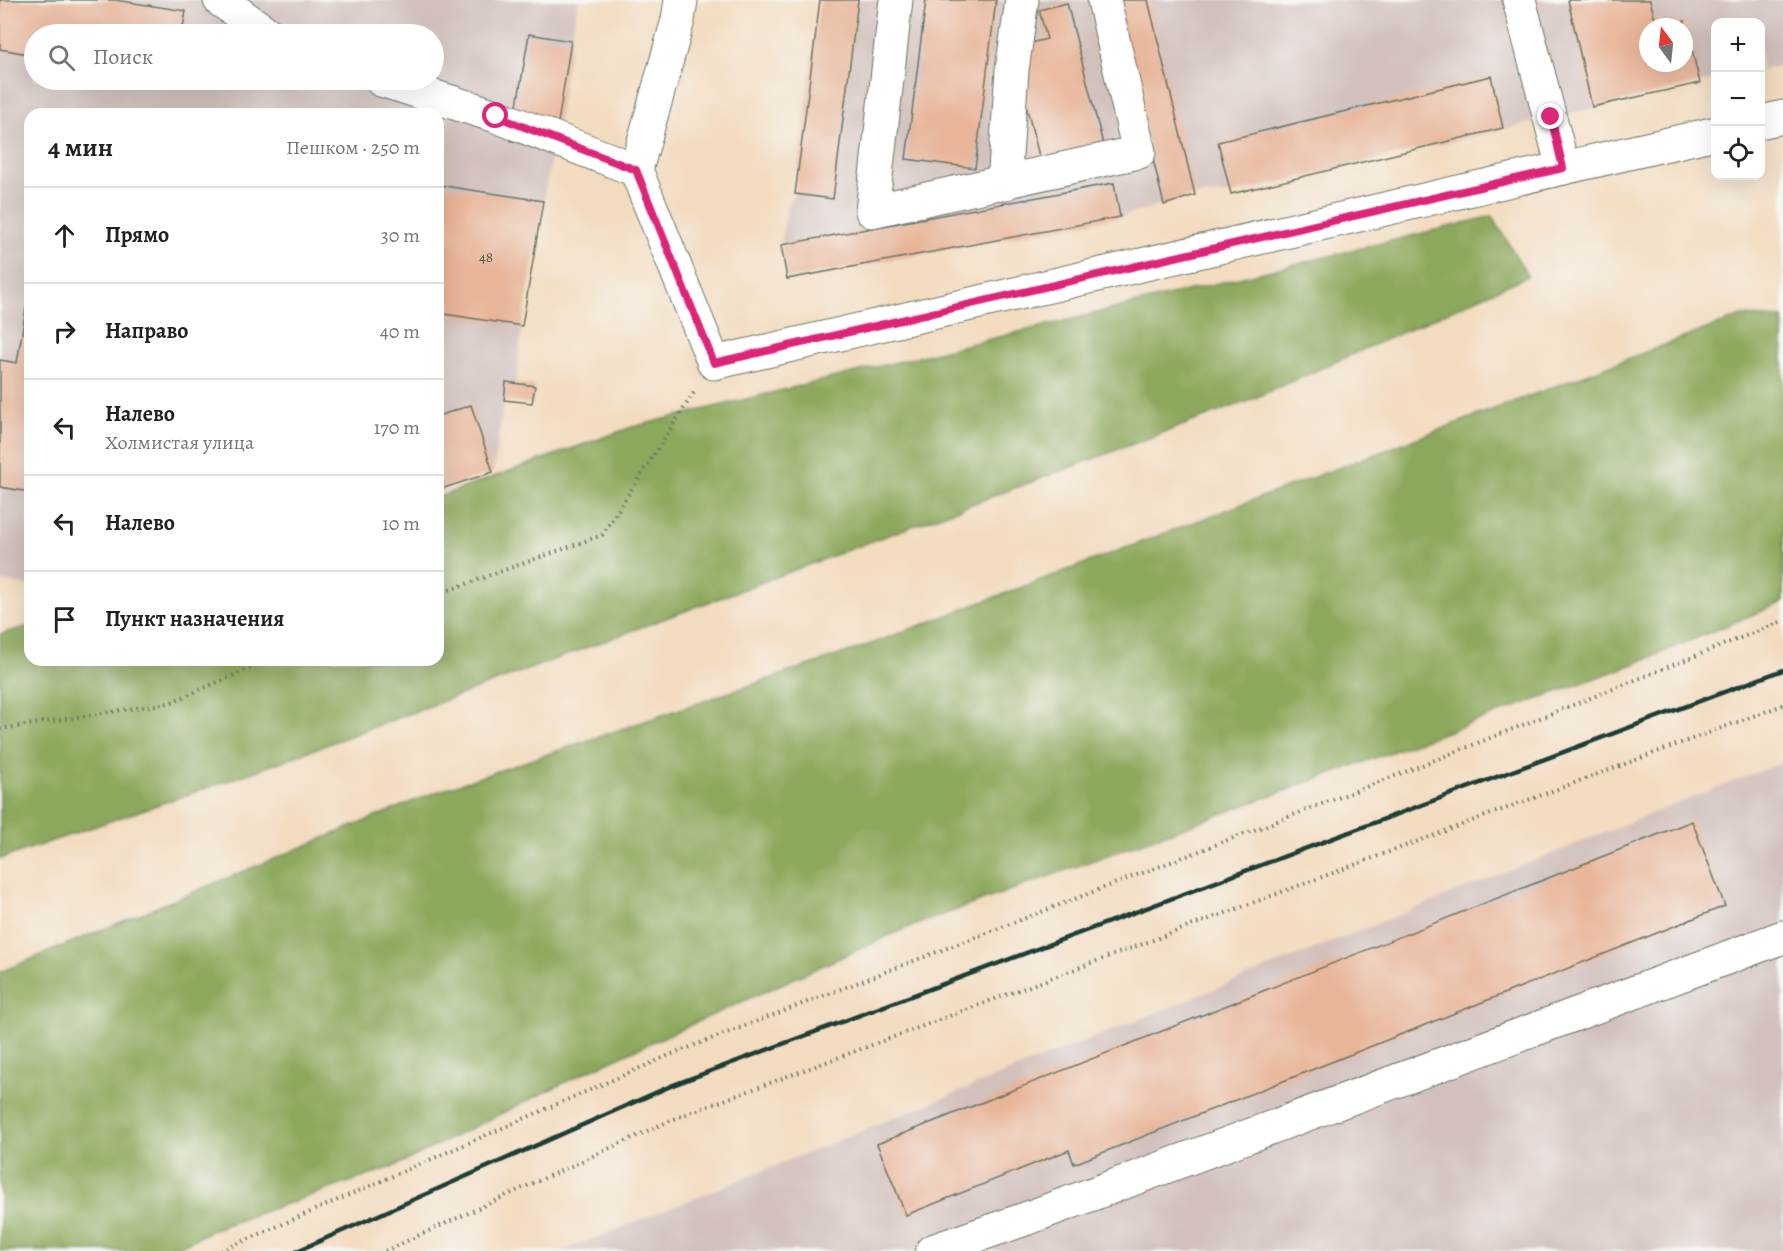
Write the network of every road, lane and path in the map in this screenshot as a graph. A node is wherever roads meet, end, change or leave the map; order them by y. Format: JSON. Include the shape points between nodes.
{"nodes":[{"id":1,"x":220,"y":0,"type":"edge"},
{"id":2,"x":681,"y":0,"type":"edge"},
{"id":3,"x":896,"y":0,"type":"edge"},
{"id":4,"x":1022,"y":0,"type":"edge"},
{"id":5,"x":1104,"y":0,"type":"edge"},
{"id":6,"x":1519,"y":0,"type":"edge"},
{"id":7,"x":254,"y":24,"type":"edge"},
{"id":8,"x":413,"y":90,"type":"edge"},
{"id":9,"x":1783,"y":117,"type":"edge"},
{"id":10,"x":1765,"y":121,"type":"edge"},
{"id":11,"x":1711,"y":134,"type":"edge"},
{"id":12,"x":1563,"y":168,"type":"junction"},
{"id":13,"x":636,"y":170,"type":"junction"},
{"id":14,"x":1004,"y":183,"type":"junction"},
{"id":15,"x":714,"y":363,"type":"junction"},
{"id":16,"x":444,"y":592,"type":"edge"},
{"id":17,"x":1783,"y":621,"type":"edge"},
{"id":18,"x":255,"y":666,"type":"edge"},
{"id":19,"x":1783,"y":705,"type":"edge"},
{"id":20,"x":0,"y":729,"type":"edge"},
{"id":21,"x":1783,"y":937,"type":"edge"},
{"id":22,"x":221,"y":1251,"type":"edge"},
{"id":23,"x":386,"y":1251,"type":"edge"},
{"id":24,"x":932,"y":1251,"type":"edge"}],
"edges":[{"from":1,"to":7,"type":"lane"},
{"from":2,"to":13,"type":"lane"},
{"from":3,"to":14,"type":"lane","via":[[872,211]]},
{"from":4,"to":14,"type":"lane","via":[[1012,70]]},
{"from":5,"to":14,"type":"lane","via":[[1139,152]]},
{"from":6,"to":12,"type":"lane"},
{"from":8,"to":13,"type":"lane","via":[[496,116]]},
{"from":9,"to":10,"type":"lane"},
{"from":11,"to":12,"type":"lane"},
{"from":12,"to":15,"type":"lane"},
{"from":13,"to":15,"type":"lane"},
{"from":15,"to":16,"type":"path","via":[[602,535]]},
{"from":17,"to":22,"type":"path","via":[[1410,770],[672,1054]]},
{"from":18,"to":20,"type":"path","via":[[169,703]]},
{"from":19,"to":23,"type":"path","via":[[676,1118]]},
{"from":21,"to":24,"type":"lane"}]}
